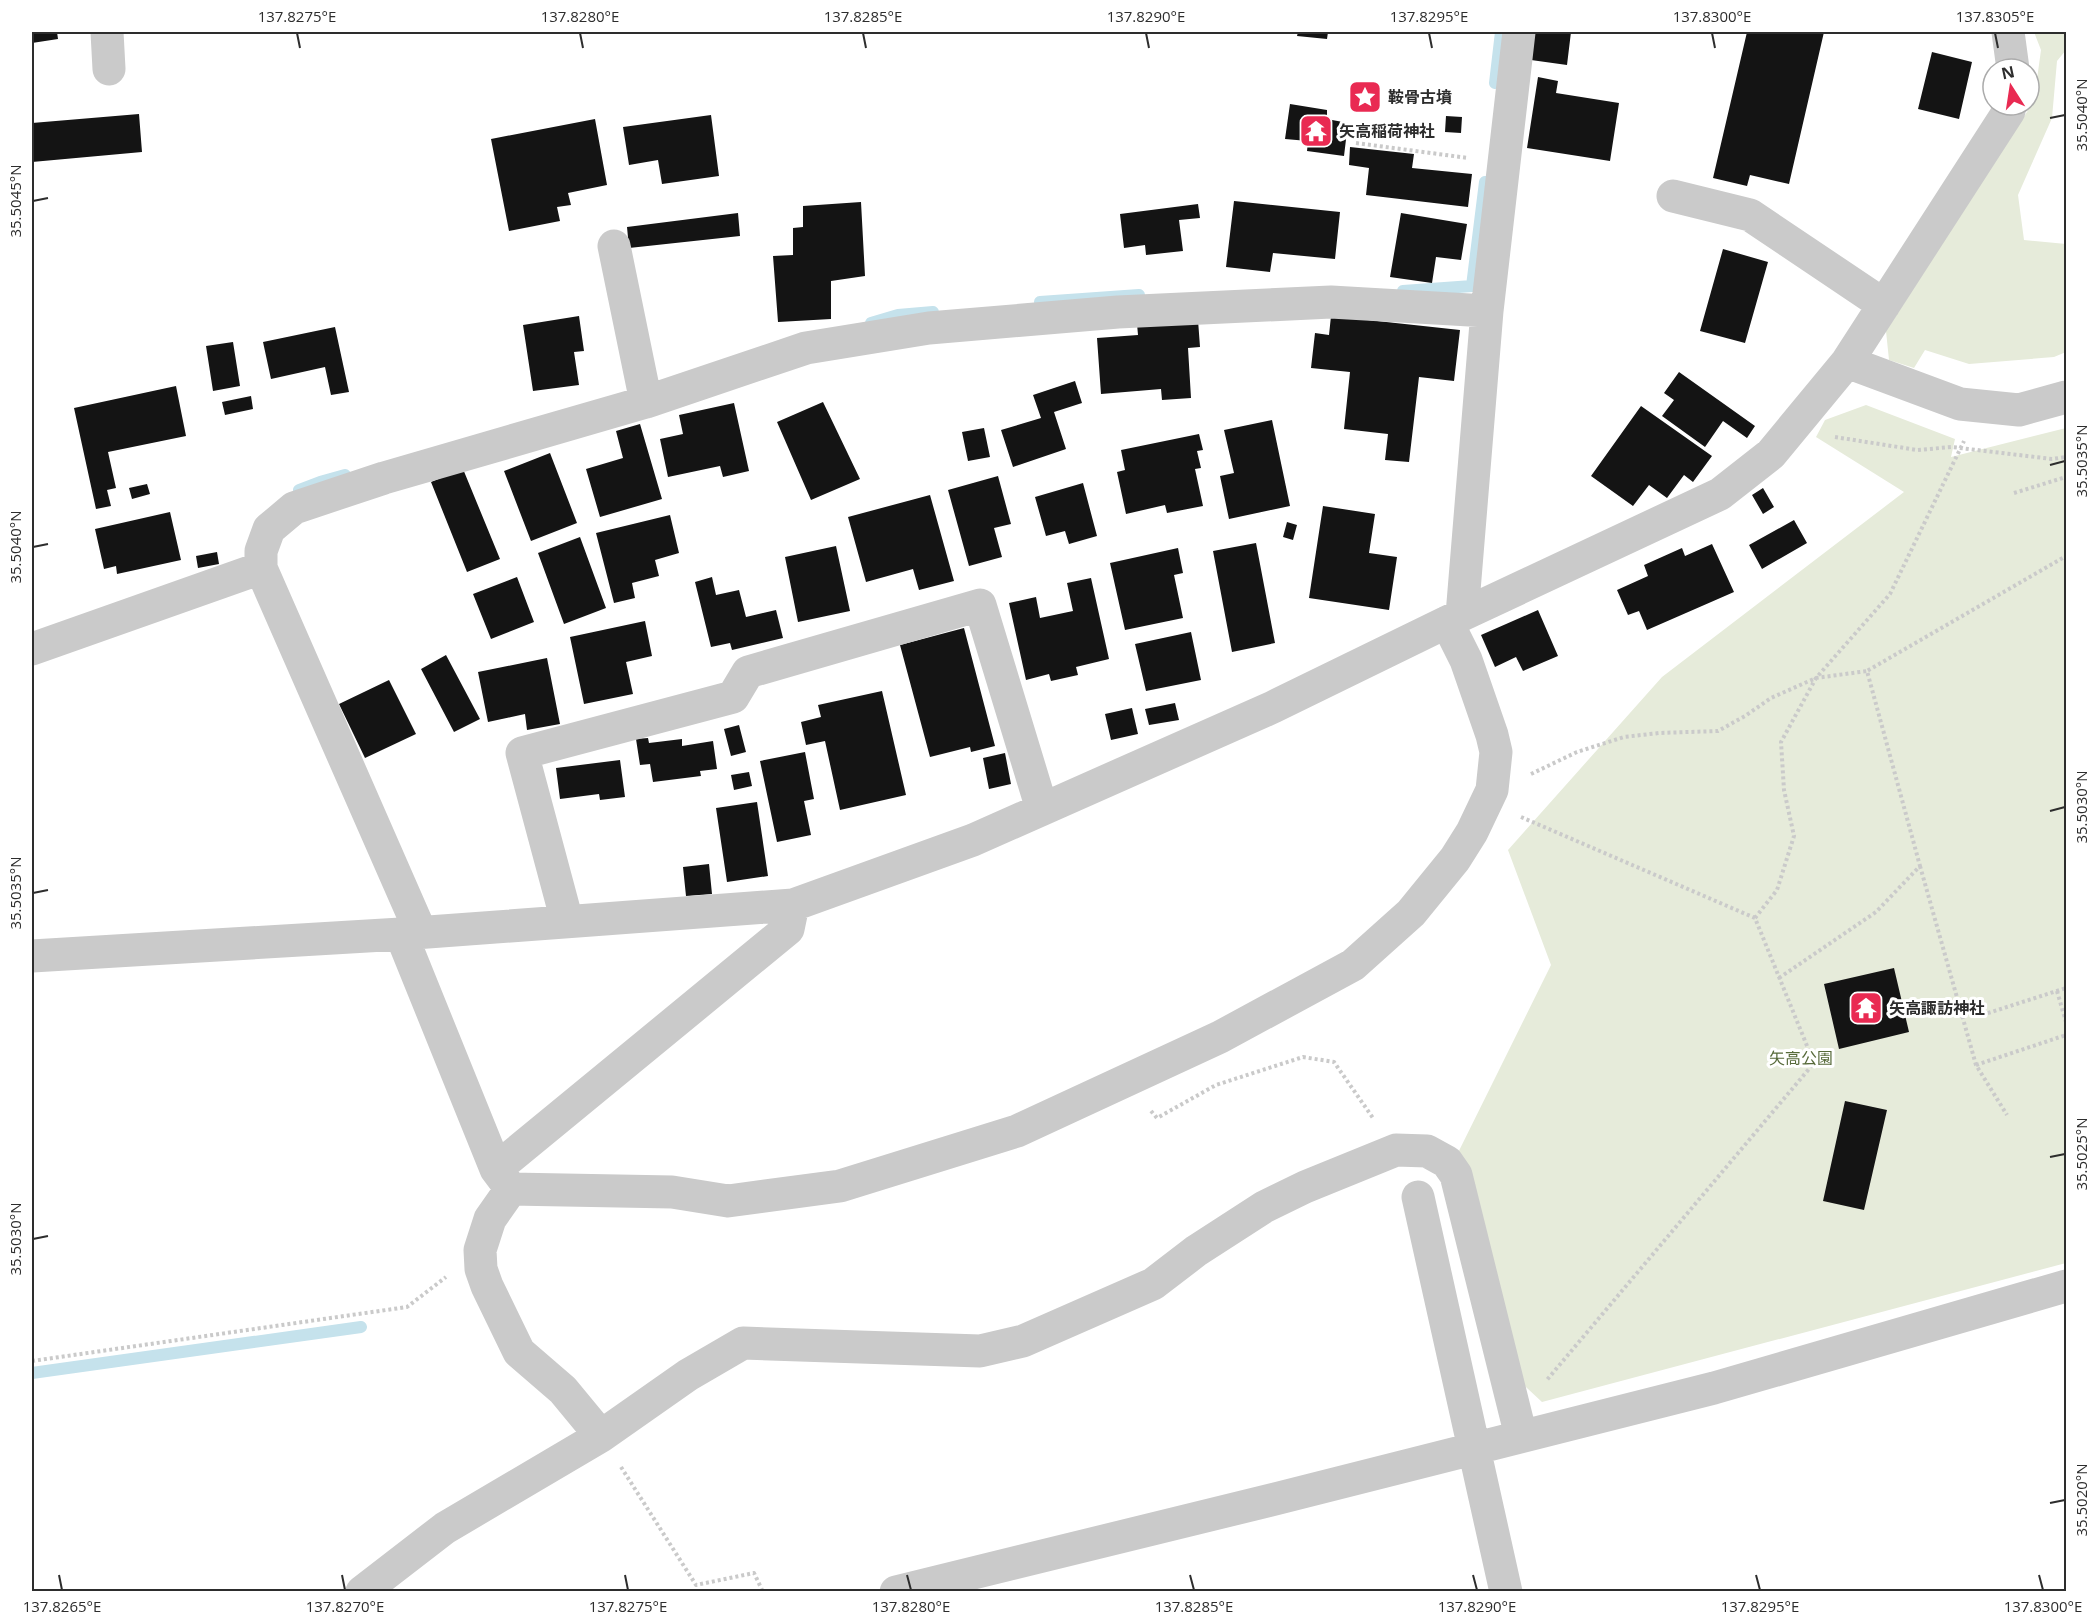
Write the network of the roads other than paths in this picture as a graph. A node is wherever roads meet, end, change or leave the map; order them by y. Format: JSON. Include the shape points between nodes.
{"nodes":[{"id":1,"x":106,"y":32,"type":"edge"},
{"id":2,"x":1519,"y":32,"type":"edge"},
{"id":3,"x":2008,"y":32,"type":"edge"},
{"id":4,"x":2011,"y":57,"type":"edge"},
{"id":5,"x":109,"y":69,"type":"dead end"},
{"id":6,"x":2005,"y":117,"type":"edge"},
{"id":7,"x":1673,"y":196,"type":"dead end"},
{"id":8,"x":614,"y":246,"type":"dead end"},
{"id":9,"x":1884,"y":305,"type":"junction"},
{"id":10,"x":1486,"y":311,"type":"junction"},
{"id":11,"x":1847,"y":362,"type":"junction"},
{"id":12,"x":2067,"y":397,"type":"edge"},
{"id":13,"x":646,"y":402,"type":"junction"},
{"id":14,"x":261,"y":568,"type":"junction"},
{"id":15,"x":1455,"y":618,"type":"junction"},
{"id":16,"x":32,"y":649,"type":"edge"},
{"id":17,"x":1042,"y":809,"type":"junction"},
{"id":18,"x":793,"y":905,"type":"junction"},
{"id":19,"x":567,"y":921,"type":"junction"},
{"id":20,"x":411,"y":933,"type":"junction"},
{"id":21,"x":32,"y":956,"type":"edge"},
{"id":22,"x":504,"y":1179,"type":"junction"},
{"id":23,"x":1418,"y":1197,"type":"dead end"},
{"id":24,"x":2067,"y":1286,"type":"edge"},
{"id":25,"x":1518,"y":1426,"type":"junction"},
{"id":26,"x":601,"y":1436,"type":"junction"},
{"id":27,"x":1474,"y":1448,"type":"junction"},
{"id":28,"x":362,"y":1592,"type":"edge"},
{"id":29,"x":896,"y":1592,"type":"edge"},
{"id":30,"x":1506,"y":1592,"type":"edge"}],
"edges":[{"from":1,"to":5,"type":"street"},
{"from":2,"to":10,"type":"street"},
{"from":3,"to":4,"type":"street"},
{"from":6,"to":9,"type":"street"},
{"from":7,"to":9,"type":"street","via":[[1750,215]]},
{"from":8,"to":13,"type":"street"},
{"from":9,"to":11,"type":"street"},
{"from":10,"to":13,"type":"street","via":[[1331,302],[1118,312],[929,328],[806,348]]},
{"from":10,"to":15,"type":"street"},
{"from":11,"to":12,"type":"street","via":[[1960,404],[2019,410]]},
{"from":11,"to":15,"type":"street","via":[[1771,454],[1720,494]]},
{"from":13,"to":14,"type":"street","via":[[294,508],[268,529],[261,551]]},
{"from":14,"to":16,"type":"street"},
{"from":14,"to":20,"type":"street"},
{"from":15,"to":17,"type":"street","via":[[1273,707]]},
{"from":15,"to":22,"type":"street","via":[[1496,752],[1490,796],[1455,859],[1411,913],[1353,965],[1220,1037],[1017,1131],[840,1186],[728,1201],[672,1192]]},
{"from":17,"to":18,"type":"street","via":[[973,840]]},
{"from":17,"to":19,"type":"street","via":[[980,605],[748,672],[733,697],[522,753]]},
{"from":18,"to":19,"type":"street"},
{"from":18,"to":22,"type":"street","via":[[788,929]]},
{"from":19,"to":20,"type":"street"},
{"from":20,"to":21,"type":"street"},
{"from":20,"to":22,"type":"street"},
{"from":22,"to":26,"type":"street","via":[[480,1250],[487,1286],[519,1352],[563,1390]]},
{"from":23,"to":27,"type":"street"},
{"from":24,"to":25,"type":"street","via":[[1714,1388]]},
{"from":25,"to":26,"type":"street","via":[[1456,1175],[1447,1162],[1427,1151],[1396,1150],[1264,1207],[1154,1284],[1023,1341],[980,1351],[743,1343],[688,1375]]},
{"from":25,"to":27,"type":"street"},
{"from":26,"to":28,"type":"street","via":[[445,1528]]},
{"from":27,"to":29,"type":"street"},
{"from":27,"to":30,"type":"street"}]}
